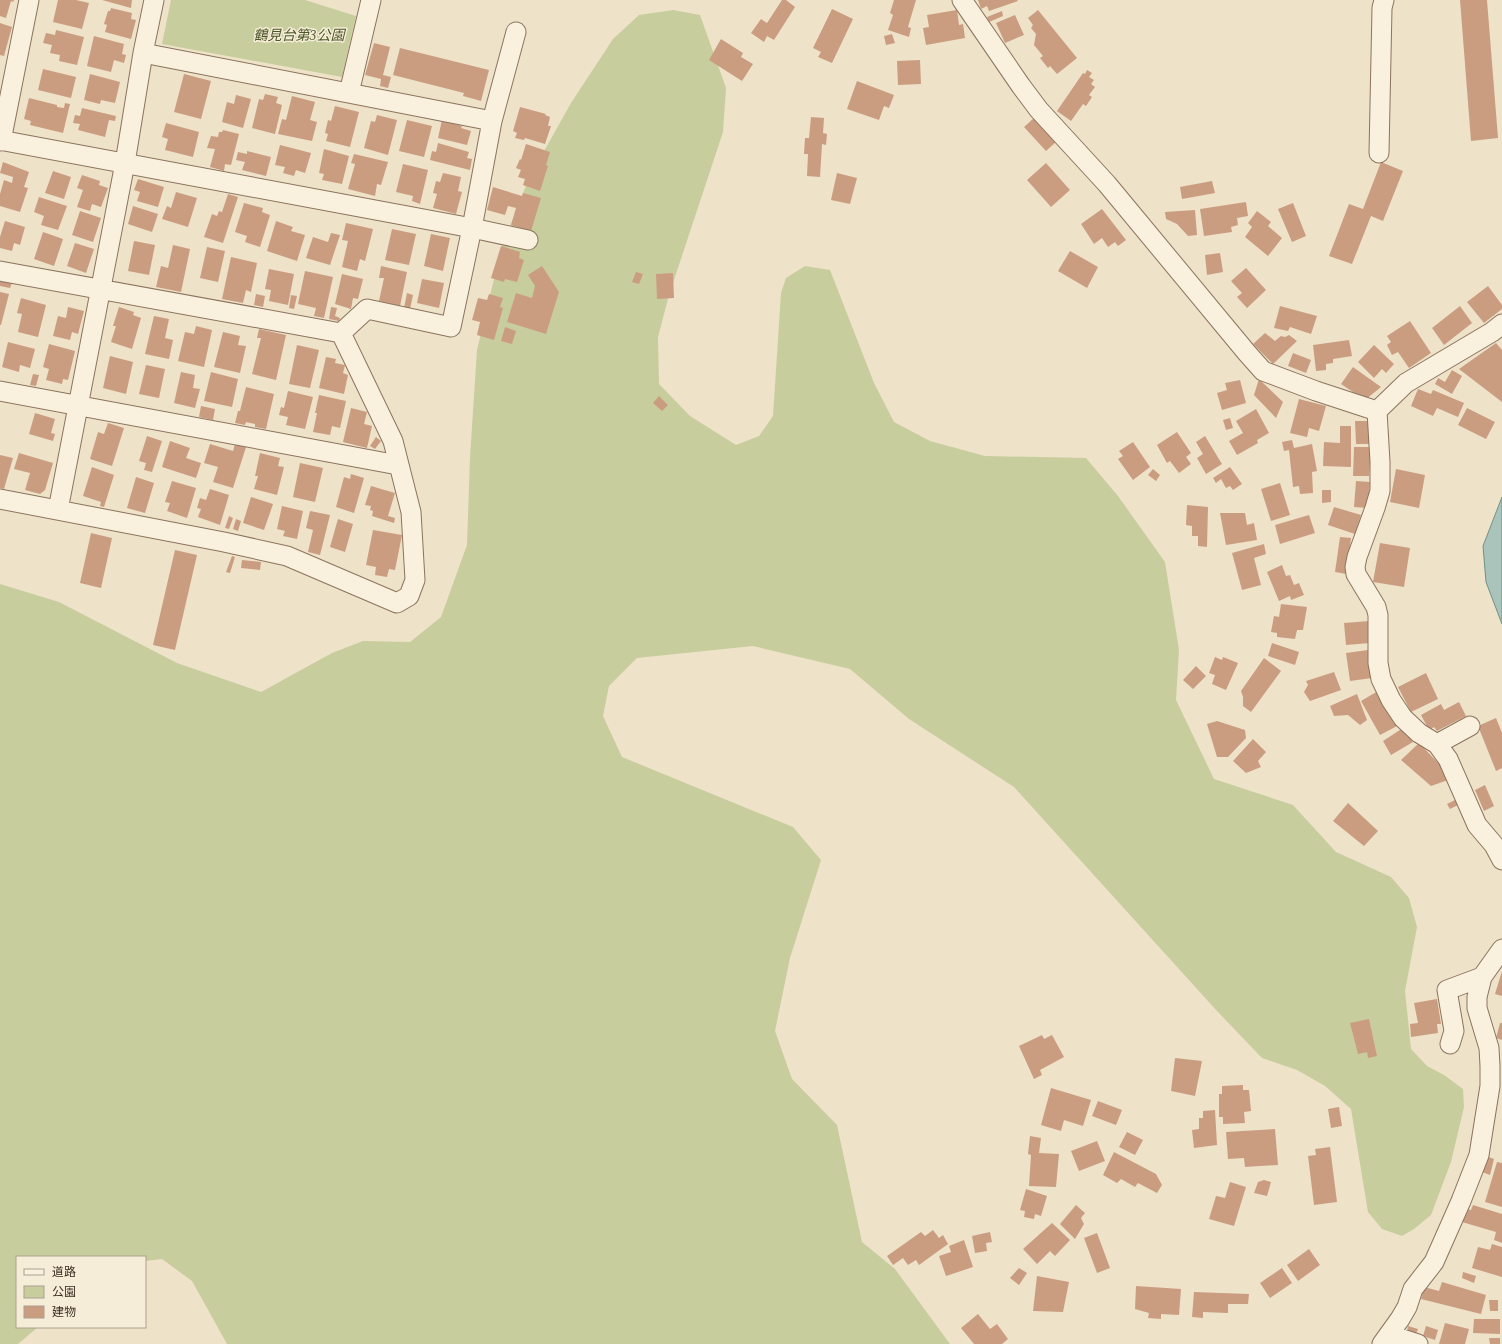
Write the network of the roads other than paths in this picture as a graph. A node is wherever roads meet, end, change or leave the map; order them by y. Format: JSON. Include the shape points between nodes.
{"nodes":[{"id":1,"x":28,"y":0,"type":"edge"},
{"id":2,"x":154,"y":0,"type":"edge"},
{"id":3,"x":371,"y":0,"type":"edge"},
{"id":4,"x":962,"y":0,"type":"edge"},
{"id":5,"x":1384,"y":0,"type":"edge"},
{"id":6,"x":516,"y":32,"type":"dead end"},
{"id":7,"x":143,"y":53,"type":"junction"},
{"id":8,"x":349,"y":93,"type":"junction"},
{"id":9,"x":492,"y":121,"type":"junction"},
{"id":10,"x":0,"y":141,"type":"edge"},
{"id":11,"x":1379,"y":153,"type":"dead end"},
{"id":12,"x":124,"y":163,"type":"junction"},
{"id":13,"x":472,"y":228,"type":"junction"},
{"id":14,"x":528,"y":240,"type":"dead end"},
{"id":15,"x":0,"y":271,"type":"edge"},
{"id":16,"x":99,"y":290,"type":"junction"},
{"id":17,"x":1502,"y":324,"type":"edge"},
{"id":18,"x":341,"y":333,"type":"junction"},
{"id":19,"x":0,"y":391,"type":"edge"},
{"id":20,"x":78,"y":406,"type":"junction"},
{"id":21,"x":1377,"y":411,"type":"junction"},
{"id":22,"x":398,"y":465,"type":"junction"},
{"id":23,"x":0,"y":498,"type":"edge"},
{"id":24,"x":58,"y":510,"type":"junction"},
{"id":25,"x":1470,"y":726,"type":"dead end"},
{"id":26,"x":1437,"y":744,"type":"junction"},
{"id":27,"x":1502,"y":860,"type":"edge"},
{"id":28,"x":1502,"y":950,"type":"edge"},
{"id":29,"x":1482,"y":977,"type":"junction"},
{"id":30,"x":1450,"y":1044,"type":"dead end"},
{"id":31,"x":1386,"y":1339,"type":"edge"},
{"id":32,"x":1418,"y":1344,"type":"edge"}],
"edges":[{"from":1,"to":10,"type":"street"},
{"from":2,"to":7,"type":"street"},
{"from":3,"to":8,"type":"street"},
{"from":4,"to":21,"type":"street","via":[[1039,110],[1107,184],[1263,371]]},
{"from":5,"to":11,"type":"street"},
{"from":6,"to":9,"type":"street"},
{"from":7,"to":8,"type":"street"},
{"from":7,"to":12,"type":"street"},
{"from":8,"to":9,"type":"street"},
{"from":9,"to":13,"type":"street"},
{"from":10,"to":12,"type":"street"},
{"from":12,"to":13,"type":"street"},
{"from":12,"to":16,"type":"street"},
{"from":13,"to":14,"type":"street"},
{"from":13,"to":18,"type":"street","via":[[451,327],[367,309]]},
{"from":15,"to":16,"type":"street"},
{"from":16,"to":18,"type":"street"},
{"from":16,"to":20,"type":"street"},
{"from":17,"to":21,"type":"street","via":[[1406,383]]},
{"from":18,"to":22,"type":"street","via":[[393,441]]},
{"from":19,"to":20,"type":"street"},
{"from":20,"to":22,"type":"street"},
{"from":20,"to":24,"type":"street"},
{"from":21,"to":26,"type":"street","via":[[1380,491],[1357,557],[1356,574],[1378,615],[1378,663],[1381,679],[1391,700],[1403,718],[1419,733]]},
{"from":22,"to":24,"type":"street","via":[[411,512],[415,580],[409,596],[397,603],[287,556]]},
{"from":23,"to":24,"type":"street"},
{"from":25,"to":26,"type":"street"},
{"from":26,"to":27,"type":"street","via":[[1448,759],[1477,824]]},
{"from":28,"to":29,"type":"street"},
{"from":29,"to":30,"type":"street","via":[[1447,990],[1454,1031]]},
{"from":29,"to":31,"type":"street","via":[[1477,1008],[1489,1048],[1490,1086],[1479,1155],[1434,1262],[1413,1289],[1407,1307]]},
{"from":31,"to":32,"type":"street"}]}
